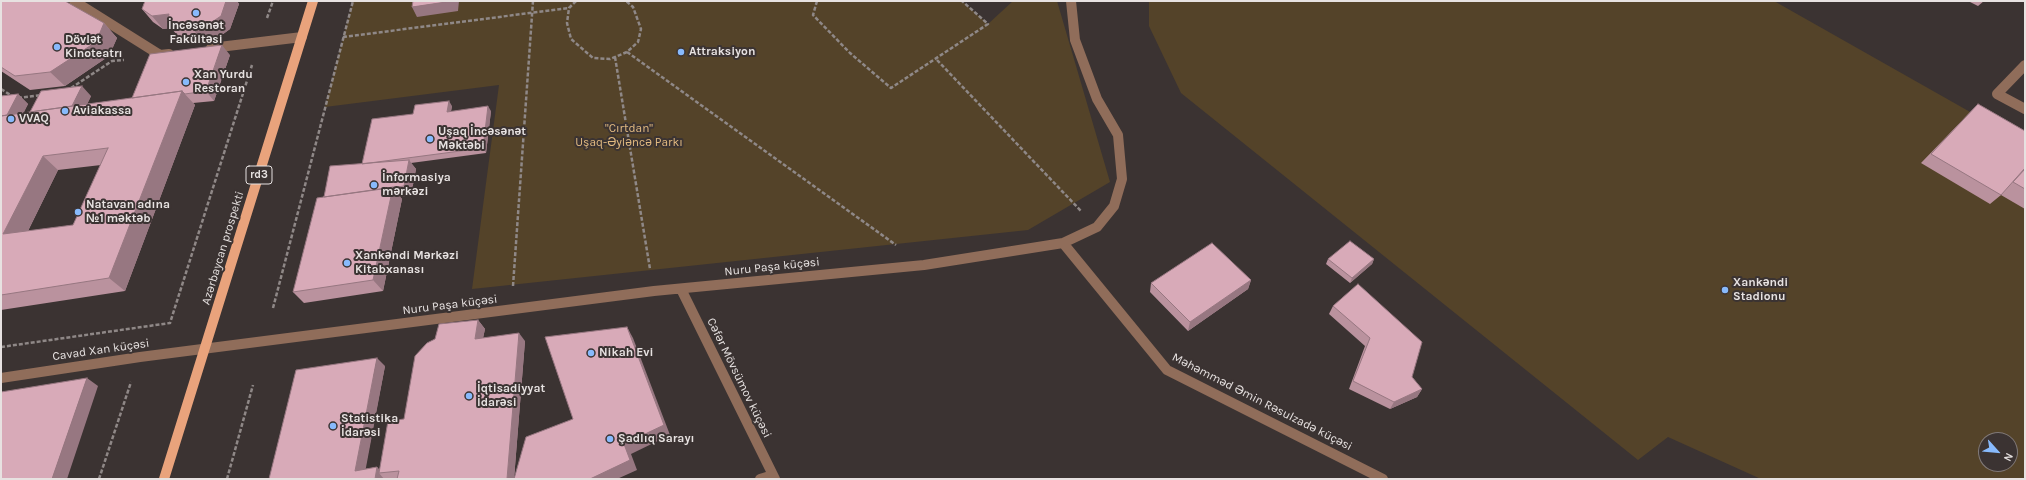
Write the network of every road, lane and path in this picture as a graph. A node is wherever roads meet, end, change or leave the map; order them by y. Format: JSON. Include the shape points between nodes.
{"nodes":[{"id":1,"x":74,"y":1,"type":"edge"},
{"id":2,"x":273,"y":1,"type":"edge"},
{"id":3,"x":313,"y":1,"type":"edge"},
{"id":4,"x":353,"y":1,"type":"edge"},
{"id":5,"x":533,"y":1,"type":"edge"},
{"id":6,"x":576,"y":1,"type":"edge"},
{"id":7,"x":626,"y":1,"type":"edge"},
{"id":8,"x":817,"y":1,"type":"edge"},
{"id":9,"x":962,"y":1,"type":"edge"},
{"id":10,"x":1071,"y":1,"type":"edge"},
{"id":11,"x":569,"y":8,"type":"junction"},
{"id":12,"x":533,"y":12,"type":"junction"},
{"id":13,"x":302,"y":37,"type":"junction"},
{"id":14,"x":343,"y":37,"type":"junction"},
{"id":15,"x":260,"y":42,"type":"junction"},
{"id":16,"x":198,"y":50,"type":"edge"},
{"id":17,"x":627,"y":52,"type":"junction"},
{"id":18,"x":175,"y":53,"type":"edge"},
{"id":19,"x":160,"y":55,"type":"junction"},
{"id":20,"x":615,"y":57,"type":"junction"},
{"id":21,"x":937,"y":60,"type":"junction"},
{"id":22,"x":2025,"y":65,"type":"edge"},
{"id":23,"x":1,"y":89,"type":"edge"},
{"id":24,"x":66,"y":91,"type":"edge"},
{"id":25,"x":44,"y":94,"type":"edge"},
{"id":26,"x":2025,"y":109,"type":"edge"},
{"id":27,"x":1097,"y":227,"type":"junction"},
{"id":28,"x":1063,"y":243,"type":"junction"},
{"id":29,"x":924,"y":265,"type":"junction"},
{"id":30,"x":681,"y":289,"type":"junction"},
{"id":31,"x":654,"y":291,"type":"junction"},
{"id":32,"x":273,"y":308,"type":"dead end"},
{"id":33,"x":512,"y":310,"type":"junction"},
{"id":34,"x":1,"y":347,"type":"edge"},
{"id":35,"x":205,"y":349,"type":"junction"},
{"id":36,"x":1,"y":378,"type":"edge"},
{"id":37,"x":132,"y":380,"type":"dead end"},
{"id":38,"x":253,"y":385,"type":"dead end"},
{"id":39,"x":774,"y":477,"type":"edge"},
{"id":40,"x":99,"y":479,"type":"edge"},
{"id":41,"x":164,"y":479,"type":"edge"},
{"id":42,"x":227,"y":479,"type":"edge"},
{"id":43,"x":760,"y":479,"type":"edge"},
{"id":44,"x":1383,"y":479,"type":"edge"}],
"edges":[{"from":1,"to":19,"type":"street"},
{"from":2,"to":15,"type":"path"},
{"from":3,"to":13,"type":"main road","name":"Azərbaycan prospekti","number":"rd3"},
{"from":4,"to":14,"type":"path"},
{"from":5,"to":12,"type":"path"},
{"from":6,"to":11,"type":"path"},
{"from":7,"to":17,"type":"path","via":[[633,8],[641,29],[638,42]]},
{"from":8,"to":21,"type":"path","via":[[813,15],[850,53],[891,88]]},
{"from":9,"to":21,"type":"path","via":[[988,24]]},
{"from":10,"to":27,"type":"street","name":"Nuru Paşa küçəsi","via":[[1075,40],[1097,99],[1118,136],[1122,179],[1114,206]]},
{"from":11,"to":12,"type":"path"},
{"from":11,"to":20,"type":"path","via":[[567,23],[571,39],[593,58]]},
{"from":12,"to":14,"type":"path"},
{"from":12,"to":33,"type":"path"},
{"from":13,"to":15,"type":"street"},
{"from":13,"to":35,"type":"main road","name":"Azərbaycan prospekti","number":"rd3"},
{"from":14,"to":32,"type":"path"},
{"from":15,"to":16,"type":"street"},
{"from":15,"to":34,"type":"path","via":[[170,323]]},
{"from":17,"to":20,"type":"path"},
{"from":17,"to":29,"type":"path"},
{"from":18,"to":19,"type":"street"},
{"from":19,"to":24,"type":"path","via":[[112,61]]},
{"from":20,"to":31,"type":"path"},
{"from":21,"to":27,"type":"path"},
{"from":22,"to":26,"type":"street","via":[[1997,94]]},
{"from":23,"to":25,"type":"path","via":[[15,98]]},
{"from":27,"to":28,"type":"street","name":"Nuru Paşa küçəsi"},
{"from":28,"to":29,"type":"street","name":"Nuru Paşa küçəsi"},
{"from":28,"to":44,"type":"street","name":"Məhəmməd Əmin Rəsulzadə küçəsi","via":[[1167,370]]},
{"from":29,"to":30,"type":"street","name":"Nuru Paşa küçəsi"},
{"from":30,"to":31,"type":"street","name":"Nuru Paşa küçəsi"},
{"from":30,"to":39,"type":"street","name":"Cəfər Mövsümov küçəsi"},
{"from":31,"to":33,"type":"street","name":"Nuru Paşa küçəsi"},
{"from":33,"to":35,"type":"street","name":"Nuru Paşa küçəsi"},
{"from":35,"to":36,"type":"street","name":"Cavad Xan küçəsi"},
{"from":35,"to":41,"type":"main road","name":"Azərbaycan prospekti","number":"rd3"},
{"from":37,"to":40,"type":"path"},
{"from":38,"to":42,"type":"path"},
{"from":39,"to":43,"type":"street"}]}
